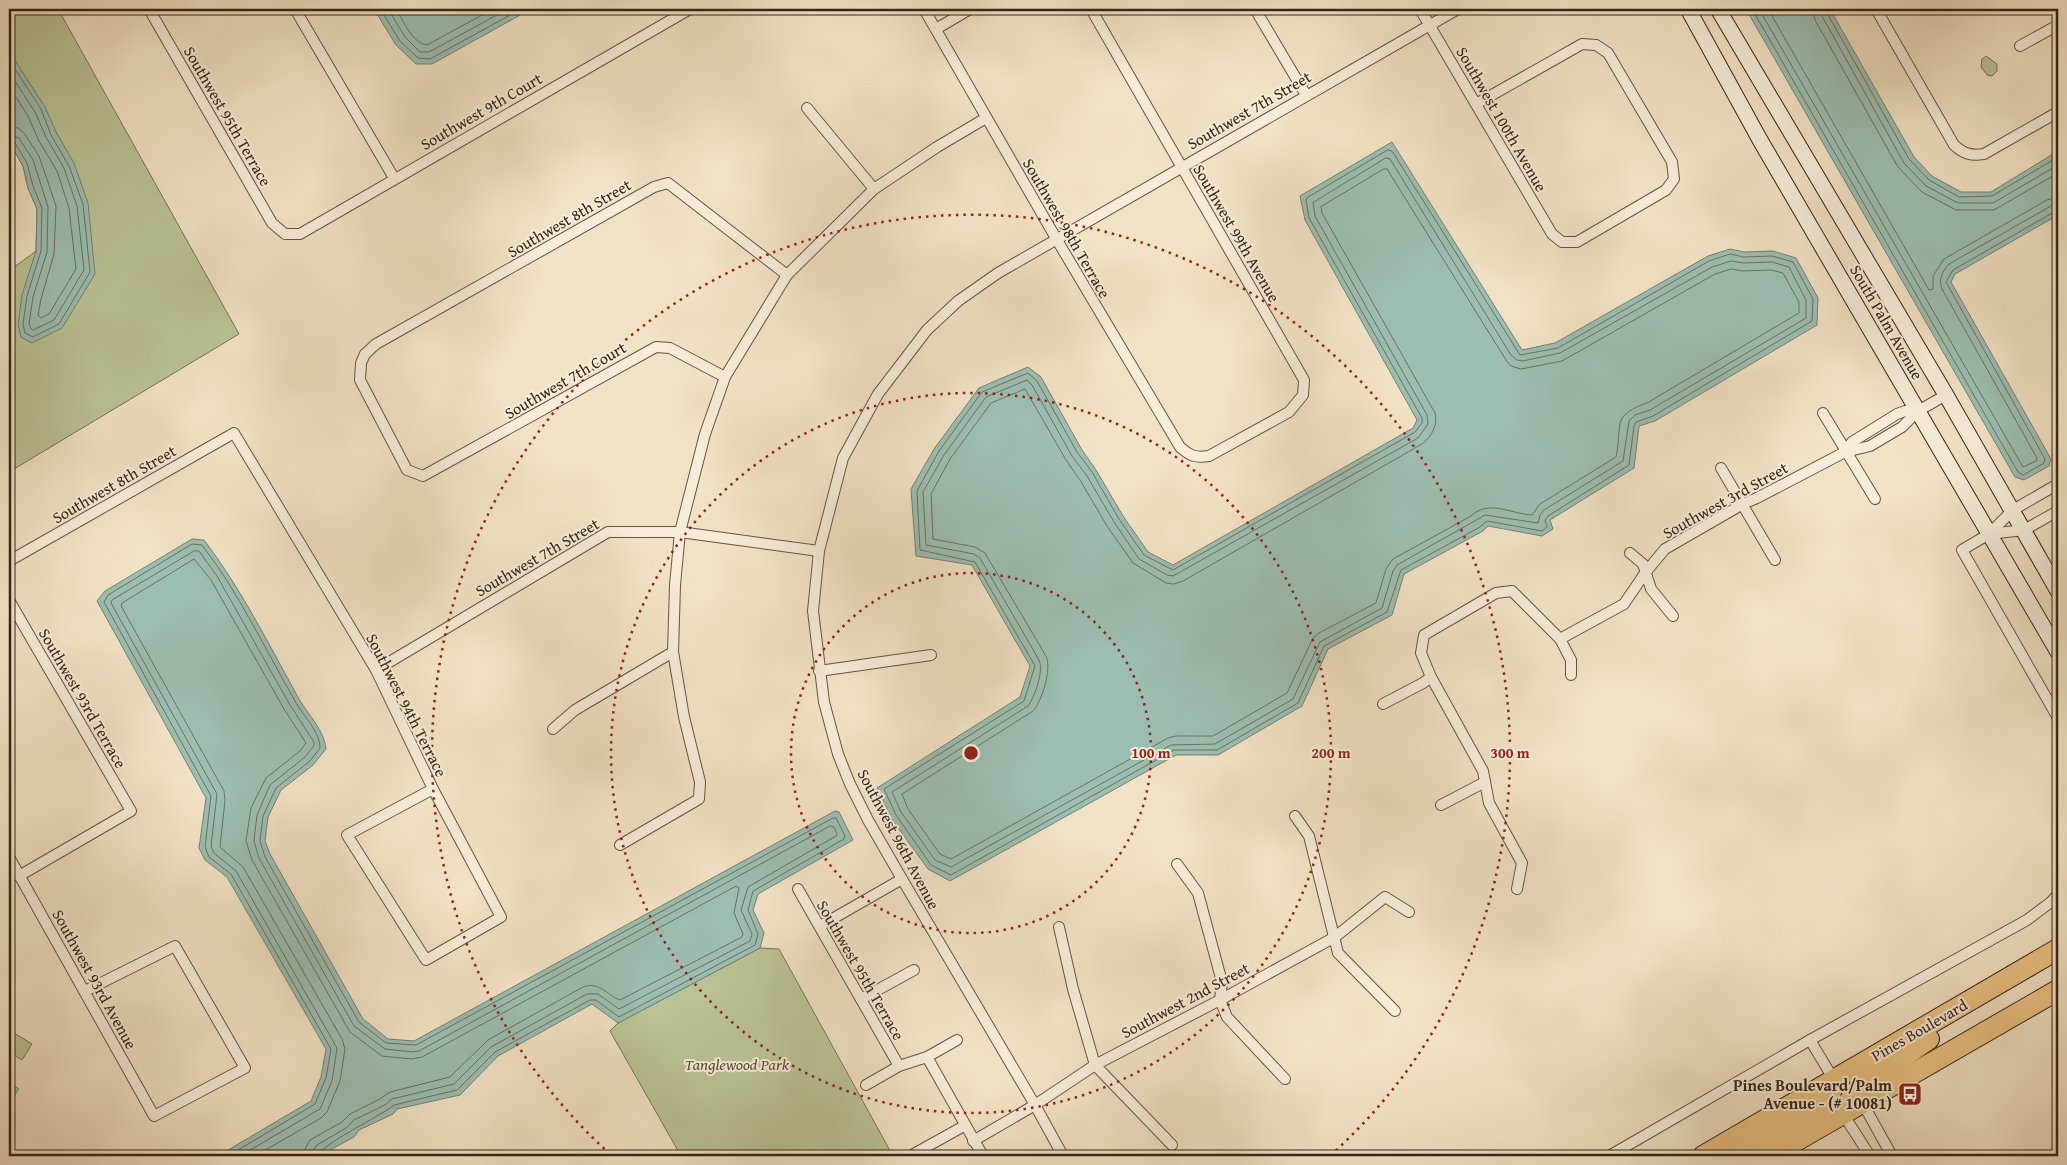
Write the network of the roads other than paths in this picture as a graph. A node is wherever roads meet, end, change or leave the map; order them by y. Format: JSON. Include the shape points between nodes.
{"nodes":[{"id":1,"x":149,"y":9,"type":"edge"},
{"id":2,"x":294,"y":9,"type":"edge"},
{"id":3,"x":690,"y":9,"type":"edge"},
{"id":4,"x":924,"y":9,"type":"edge"},
{"id":5,"x":970,"y":9,"type":"edge"},
{"id":6,"x":1091,"y":9,"type":"edge"},
{"id":7,"x":1256,"y":9,"type":"edge"},
{"id":8,"x":1420,"y":9,"type":"edge"},
{"id":9,"x":1458,"y":9,"type":"edge"},
{"id":10,"x":1688,"y":9,"type":"edge"},
{"id":11,"x":1718,"y":9,"type":"edge"},
{"id":12,"x":1876,"y":9,"type":"edge"},
{"id":13,"x":2058,"y":24,"type":"edge"},
{"id":14,"x":1430,"y":25,"type":"junction"},
{"id":15,"x":936,"y":29,"type":"junction"},
{"id":16,"x":2020,"y":46,"type":"dead end"},
{"id":17,"x":1306,"y":95,"type":"junction"},
{"id":18,"x":1476,"y":104,"type":"junction"},
{"id":19,"x":807,"y":108,"type":"dead end"},
{"id":20,"x":2058,"y":112,"type":"edge"},
{"id":21,"x":986,"y":118,"type":"junction"},
{"id":22,"x":1182,"y":167,"type":"junction"},
{"id":23,"x":394,"y":178,"type":"junction"},
{"id":24,"x":874,"y":189,"type":"junction"},
{"id":25,"x":285,"y":234,"type":"joint"},
{"id":26,"x":1057,"y":240,"type":"junction"},
{"id":27,"x":787,"y":275,"type":"junction"},
{"id":28,"x":725,"y":377,"type":"junction"},
{"id":29,"x":1946,"y":395,"type":"junction"},
{"id":30,"x":1918,"y":411,"type":"junction"},
{"id":31,"x":1823,"y":413,"type":"dead end"},
{"id":32,"x":234,"y":433,"type":"joint"},
{"id":33,"x":1845,"y":452,"type":"junction"},
{"id":34,"x":1191,"y":456,"type":"joint"},
{"id":35,"x":1721,"y":468,"type":"dead end"},
{"id":36,"x":423,"y":476,"type":"joint"},
{"id":37,"x":2058,"y":484,"type":"edge"},
{"id":38,"x":1875,"y":499,"type":"dead end"},
{"id":39,"x":1743,"y":504,"type":"junction"},
{"id":40,"x":2013,"y":510,"type":"junction"},
{"id":41,"x":2058,"y":511,"type":"edge"},
{"id":42,"x":2024,"y":530,"type":"junction"},
{"id":43,"x":680,"y":532,"type":"junction"},
{"id":44,"x":1989,"y":534,"type":"junction"},
{"id":45,"x":819,"y":551,"type":"junction"},
{"id":46,"x":1630,"y":553,"type":"dead end"},
{"id":47,"x":1775,"y":560,"type":"dead end"},
{"id":48,"x":9,"y":561,"type":"edge"},
{"id":49,"x":1645,"y":573,"type":"junction"},
{"id":50,"x":2058,"y":591,"type":"edge"},
{"id":51,"x":9,"y":600,"type":"edge"},
{"id":52,"x":1673,"y":616,"type":"dead end"},
{"id":53,"x":1560,"y":639,"type":"junction"},
{"id":54,"x":673,"y":652,"type":"junction"},
{"id":55,"x":2058,"y":652,"type":"edge"},
{"id":56,"x":931,"y":655,"type":"dead end"},
{"id":57,"x":376,"y":670,"type":"junction"},
{"id":58,"x":819,"y":671,"type":"junction"},
{"id":59,"x":1571,"y":676,"type":"dead end"},
{"id":60,"x":1431,"y":677,"type":"junction"},
{"id":61,"x":1382,"y":704,"type":"dead end"},
{"id":62,"x":2058,"y":718,"type":"edge"},
{"id":63,"x":553,"y":730,"type":"dead end"},
{"id":64,"x":1486,"y":782,"type":"junction"},
{"id":65,"x":433,"y":790,"type":"junction"},
{"id":66,"x":1441,"y":805,"type":"dead end"},
{"id":67,"x":1295,"y":816,"type":"dead end"},
{"id":68,"x":620,"y":845,"type":"dead end"},
{"id":69,"x":9,"y":857,"type":"edge"},
{"id":70,"x":1177,"y":864,"type":"dead end"},
{"id":71,"x":19,"y":876,"type":"junction"},
{"id":72,"x":902,"y":879,"type":"junction"},
{"id":73,"x":798,"y":889,"type":"dead end"},
{"id":74,"x":1517,"y":889,"type":"dead end"},
{"id":75,"x":2058,"y":894,"type":"edge"},
{"id":76,"x":1409,"y":912,"type":"dead end"},
{"id":77,"x":820,"y":926,"type":"junction"},
{"id":78,"x":1059,"y":927,"type":"dead end"},
{"id":79,"x":1335,"y":937,"type":"junction"},
{"id":80,"x":2058,"y":949,"type":"edge"},
{"id":81,"x":914,"y":970,"type":"dead end"},
{"id":82,"x":1997,"y":985,"type":"junction"},
{"id":83,"x":2058,"y":990,"type":"edge"},
{"id":84,"x":85,"y":991,"type":"junction"},
{"id":85,"x":861,"y":999,"type":"junction"},
{"id":86,"x":1220,"y":1000,"type":"junction"},
{"id":87,"x":1395,"y":1011,"type":"dead end"},
{"id":88,"x":957,"y":1040,"type":"dead end"},
{"id":89,"x":1810,"y":1040,"type":"junction"},
{"id":90,"x":927,"y":1057,"type":"junction"},
{"id":91,"x":1095,"y":1064,"type":"junction"},
{"id":92,"x":899,"y":1066,"type":"junction"},
{"id":93,"x":1285,"y":1079,"type":"dead end"},
{"id":94,"x":1834,"y":1080,"type":"junction"},
{"id":95,"x":866,"y":1085,"type":"dead end"},
{"id":96,"x":1862,"y":1102,"type":"junction"},
{"id":97,"x":1035,"y":1105,"type":"junction"},
{"id":98,"x":1843,"y":1114,"type":"junction"},
{"id":99,"x":964,"y":1126,"type":"junction"},
{"id":100,"x":973,"y":1141,"type":"junction"},
{"id":101,"x":1172,"y":1145,"type":"dead end"},
{"id":102,"x":910,"y":1156,"type":"edge"},
{"id":103,"x":983,"y":1156,"type":"edge"},
{"id":104,"x":1063,"y":1156,"type":"edge"},
{"id":105,"x":1608,"y":1156,"type":"edge"},
{"id":106,"x":1704,"y":1156,"type":"edge"},
{"id":107,"x":1740,"y":1156,"type":"edge"},
{"id":108,"x":1770,"y":1156,"type":"edge"},
{"id":109,"x":1870,"y":1156,"type":"edge"},
{"id":110,"x":1892,"y":1156,"type":"edge"}],
"edges":[{"from":1,"to":25,"type":"street","name":"Southwest 95th Terrace","via":[[272,223]]},
{"from":2,"to":23,"type":"street"},
{"from":3,"to":23,"type":"street","name":"Southwest 9th Court"},
{"from":4,"to":15,"type":"street","name":"Southwest 98th Terrace"},
{"from":5,"to":15,"type":"street"},
{"from":6,"to":22,"type":"street","name":"Southwest 99th Avenue"},
{"from":7,"to":17,"type":"street"},
{"from":8,"to":14,"type":"street","name":"Southwest 100th Avenue"},
{"from":9,"to":14,"type":"street","name":"Southwest 7th Street"},
{"from":10,"to":30,"type":"main road","name":"South Palm Avenue","via":[[1760,140]]},
{"from":11,"to":29,"type":"main road","name":"South Palm Avenue"},
{"from":12,"to":20,"type":"street","via":[[1954,145],[1963,153],[1973,156],[1984,154]]},
{"from":13,"to":16,"type":"street"},
{"from":14,"to":17,"type":"street","name":"Southwest 7th Street"},
{"from":14,"to":18,"type":"street","name":"Southwest 100th Avenue"},
{"from":15,"to":21,"type":"street","name":"Southwest 98th Terrace"},
{"from":17,"to":22,"type":"street","name":"Southwest 7th Street"},
{"from":18,"to":18,"type":"street","name":"Southwest 100th Avenue","via":[[1552,234],[1562,242],[1577,242],[1666,190],[1674,178],[1672,162],[1608,53],[1596,45],[1582,44]]},
{"from":19,"to":24,"type":"street"},
{"from":21,"to":24,"type":"street"},
{"from":21,"to":26,"type":"street","name":"Southwest 98th Terrace"},
{"from":22,"to":26,"type":"street","name":"Southwest 7th Street"},
{"from":22,"to":34,"type":"street","name":"Southwest 99th Avenue","via":[[1304,380],[1303,396],[1289,412],[1209,456]]},
{"from":23,"to":25,"type":"street","name":"Southwest 9th Court","via":[[300,234]]},
{"from":24,"to":27,"type":"street"},
{"from":26,"to":34,"type":"street","name":"Southwest 98th Terrace","via":[[1180,447]]},
{"from":26,"to":45,"type":"street","name":"Southwest 96th Avenue","via":[[958,301],[927,330],[883,386],[843,458]]},
{"from":27,"to":28,"type":"street"},
{"from":27,"to":36,"type":"street","name":"Southwest 8th Street","via":[[668,183],[654,186],[376,344],[365,354],[360,380],[408,470]]},
{"from":28,"to":36,"type":"street","name":"Southwest 7th Court","via":[[670,348],[656,347]]},
{"from":28,"to":43,"type":"street","via":[[705,434]]},
{"from":29,"to":30,"type":"street","name":"Southwest 3rd Street"},
{"from":29,"to":40,"type":"main road","name":"South Palm Avenue"},
{"from":30,"to":33,"type":"street","name":"Southwest 3rd Street","via":[[1902,427],[1878,441]]},
{"from":30,"to":44,"type":"main road","name":"South Palm Avenue"},
{"from":31,"to":33,"type":"street"},
{"from":32,"to":48,"type":"street","name":"Southwest 8th Street"},
{"from":32,"to":57,"type":"street","name":"Southwest 94th Terrace"},
{"from":33,"to":38,"type":"street"},
{"from":33,"to":39,"type":"street","name":"Southwest 3rd Street"},
{"from":35,"to":39,"type":"street"},
{"from":37,"to":40,"type":"street"},
{"from":39,"to":47,"type":"street"},
{"from":39,"to":49,"type":"street","name":"Southwest 3rd Street","via":[[1665,549]]},
{"from":40,"to":42,"type":"main road","name":"South Palm Avenue"},
{"from":40,"to":44,"type":"street"},
{"from":41,"to":42,"type":"street"},
{"from":42,"to":44,"type":"street"},
{"from":42,"to":50,"type":"main road","name":"South Palm Avenue"},
{"from":43,"to":45,"type":"street","name":"Southwest 7th Street"},
{"from":43,"to":54,"type":"street"},
{"from":43,"to":57,"type":"street","name":"Southwest 7th Street","via":[[608,532]]},
{"from":44,"to":55,"type":"main road","name":"South Palm Avenue"},
{"from":44,"to":62,"type":"street","via":[[1962,550]]},
{"from":45,"to":58,"type":"street","name":"Southwest 96th Avenue","via":[[813,611]]},
{"from":46,"to":49,"type":"street","via":[[1643,564]]},
{"from":49,"to":52,"type":"street","via":[[1651,589]]},
{"from":49,"to":53,"type":"street","name":"Southwest 3rd Street","via":[[1624,604]]},
{"from":51,"to":71,"type":"street","name":"Southwest 93rd Terrace","via":[[132,811]]},
{"from":53,"to":59,"type":"street","via":[[1571,660]]},
{"from":53,"to":60,"type":"street","via":[[1512,592],[1496,593],[1424,635],[1421,653]]},
{"from":54,"to":63,"type":"street","via":[[575,710]]},
{"from":54,"to":68,"type":"street","via":[[700,782],[699,799]]},
{"from":56,"to":58,"type":"street"},
{"from":57,"to":65,"type":"street","name":"Southwest 94th Terrace"},
{"from":58,"to":72,"type":"street","name":"Southwest 96th Avenue","via":[[838,754],[868,820]]},
{"from":60,"to":61,"type":"street"},
{"from":60,"to":64,"type":"street"},
{"from":64,"to":66,"type":"street"},
{"from":64,"to":74,"type":"street","via":[[1489,803],[1522,863]]},
{"from":65,"to":65,"type":"street","name":"Southwest 94th Terrace","via":[[347,835],[426,960],[501,917]]},
{"from":67,"to":79,"type":"street","via":[[1309,836]]},
{"from":69,"to":71,"type":"street","name":"Southwest 93rd Avenue"},
{"from":70,"to":86,"type":"street","via":[[1198,893],[1222,982]]},
{"from":71,"to":84,"type":"street","name":"Southwest 93rd Avenue"},
{"from":72,"to":77,"type":"street"},
{"from":72,"to":97,"type":"street","name":"Southwest 96th Avenue"},
{"from":73,"to":77,"type":"street","name":"Southwest 95th Terrace"},
{"from":75,"to":89,"type":"street","via":[[2027,920]]},
{"from":76,"to":79,"type":"street","name":"Southwest 2nd Street","via":[[1385,897]]},
{"from":77,"to":85,"type":"street","name":"Southwest 95th Terrace"},
{"from":78,"to":91,"type":"street"},
{"from":79,"to":86,"type":"street","name":"Southwest 2nd Street"},
{"from":79,"to":87,"type":"street","via":[[1338,953]]},
{"from":80,"to":82,"type":"highway","name":"Pines Boulevard"},
{"from":81,"to":85,"type":"street"},
{"from":82,"to":94,"type":"highway","name":"Pines Boulevard"},
{"from":82,"to":98,"type":"highway","via":[[1972,1009],[1862,1086]]},
{"from":83,"to":96,"type":"highway"},
{"from":84,"to":84,"type":"street","name":"Southwest 93rd Avenue","via":[[154,1116],[245,1068],[175,946]]},
{"from":85,"to":92,"type":"street","name":"Southwest 95th Terrace"},
{"from":86,"to":91,"type":"street","name":"Southwest 2nd Street"},
{"from":86,"to":93,"type":"street","via":[[1227,1017]]},
{"from":88,"to":90,"type":"street"},
{"from":89,"to":94,"type":"street"},
{"from":89,"to":105,"type":"street"},
{"from":90,"to":92,"type":"street"},
{"from":90,"to":99,"type":"street"},
{"from":91,"to":97,"type":"street","name":"Southwest 2nd Street"},
{"from":91,"to":101,"type":"street"},
{"from":92,"to":95,"type":"street"},
{"from":94,"to":106,"type":"highway","name":"Pines Boulevard"},
{"from":94,"to":107,"type":"highway","via":[[1830,1096],[1820,1107]]},
{"from":96,"to":98,"type":"highway"},
{"from":96,"to":110,"type":"street"},
{"from":97,"to":100,"type":"street","name":"Southwest 2nd Street"},
{"from":97,"to":104,"type":"street","name":"Southwest 96th Avenue"},
{"from":98,"to":108,"type":"highway"},
{"from":98,"to":109,"type":"street"},
{"from":99,"to":100,"type":"street"},
{"from":99,"to":102,"type":"street"},
{"from":100,"to":103,"type":"street"}]}
